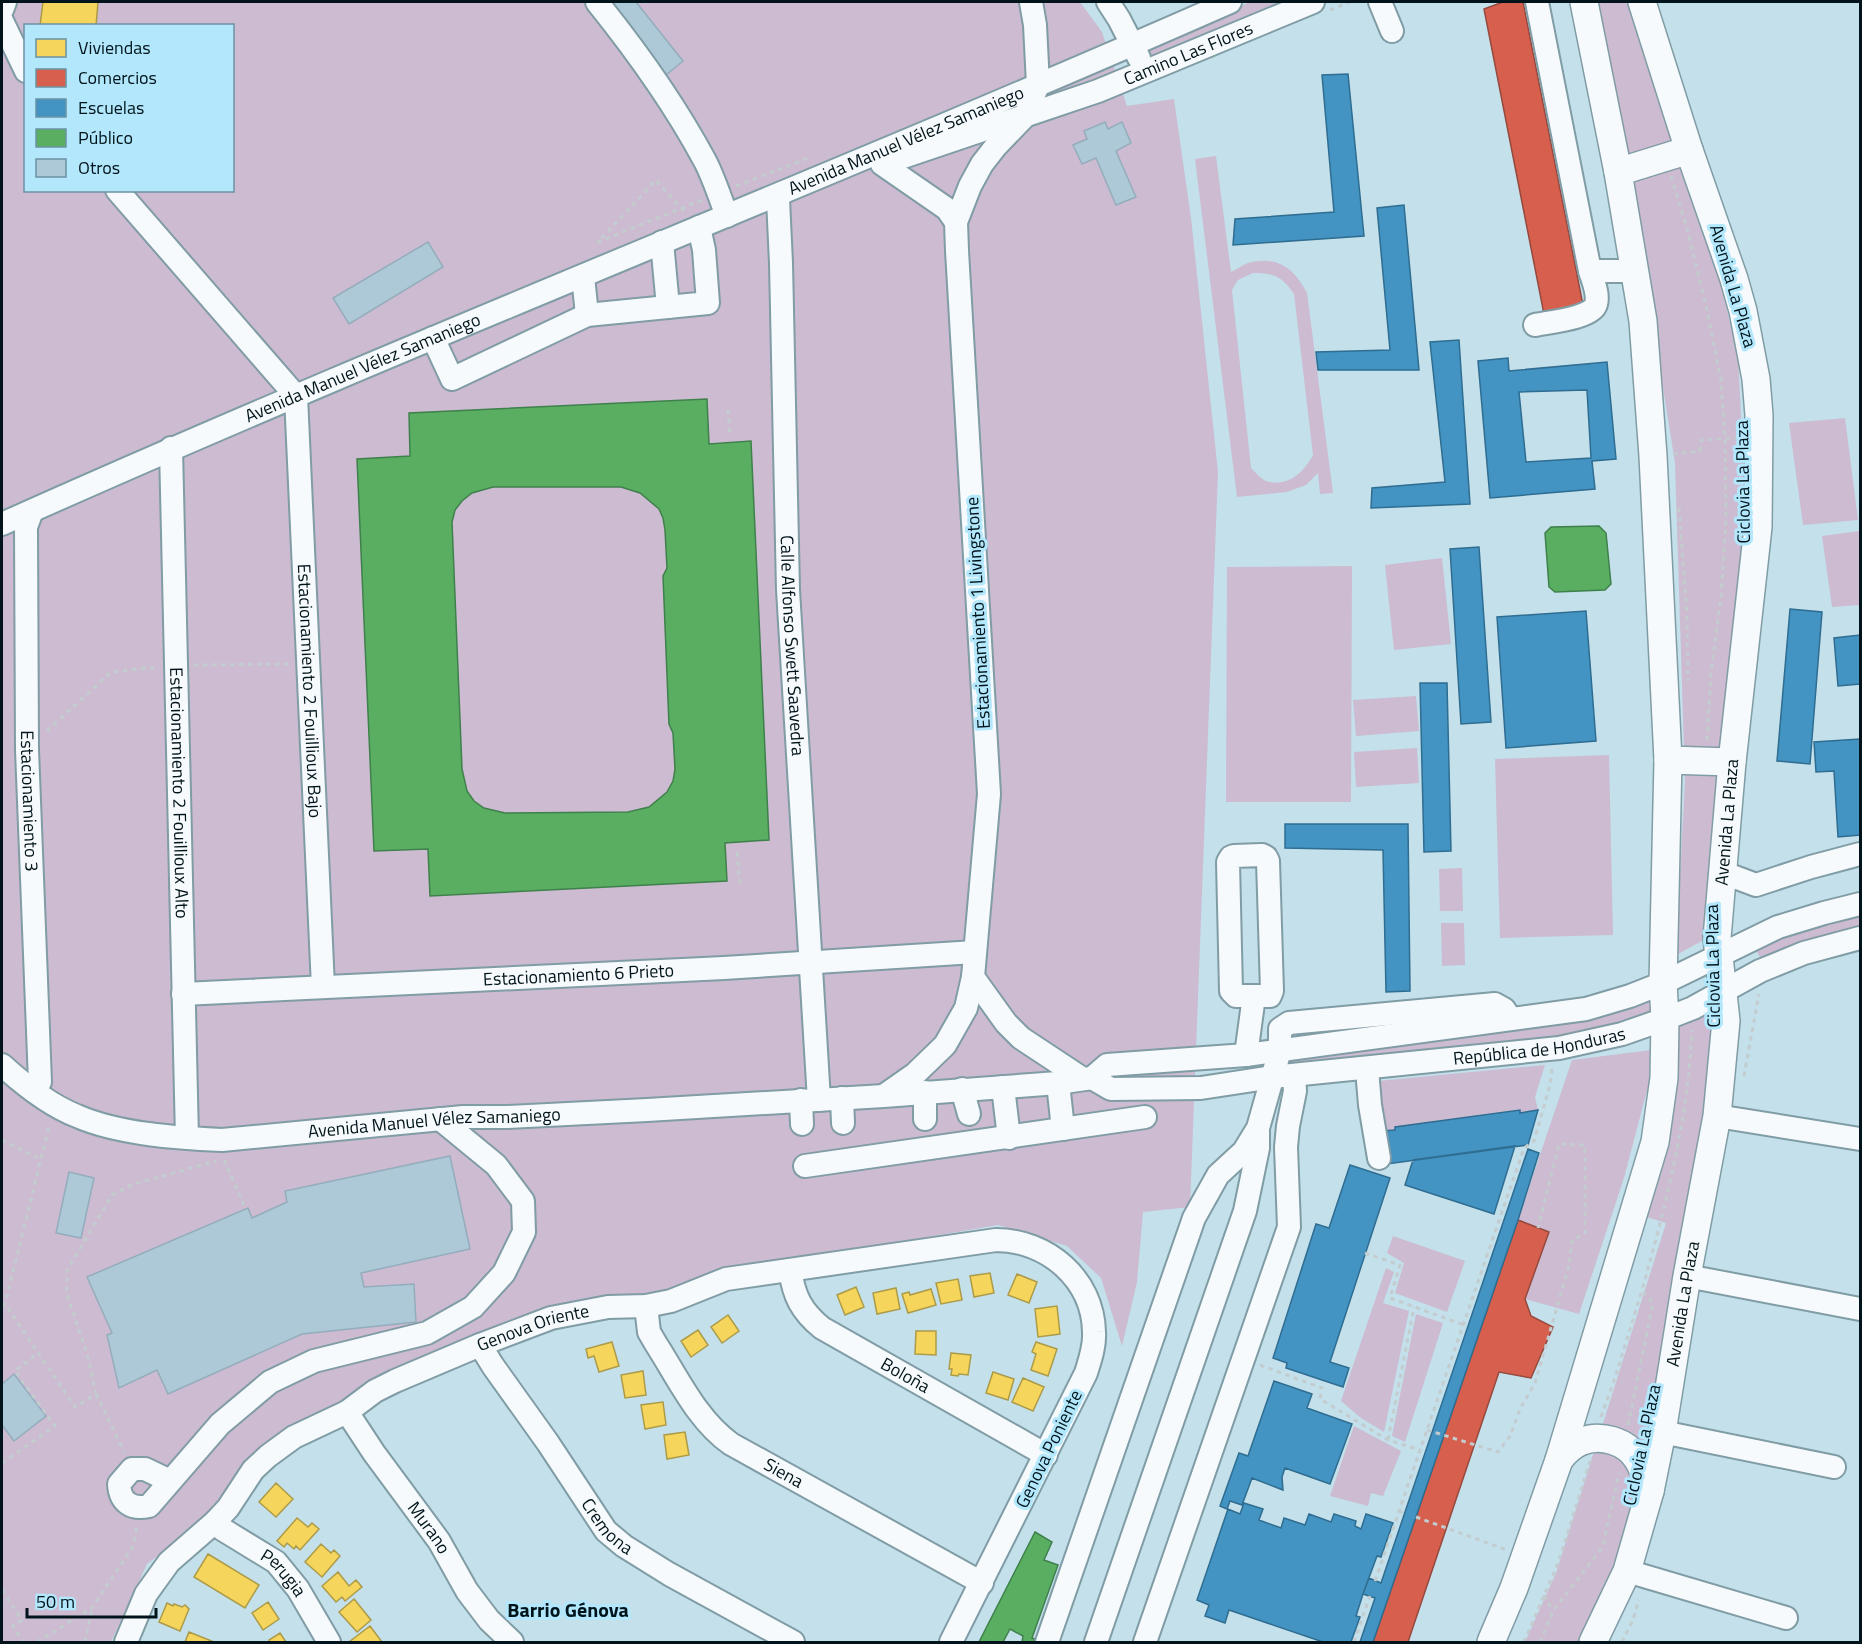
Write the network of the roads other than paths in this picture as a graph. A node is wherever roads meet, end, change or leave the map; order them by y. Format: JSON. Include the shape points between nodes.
{"nodes":[{"id":1,"x":5,"y":2,"type":"edge"},
{"id":2,"x":597,"y":2,"type":"edge"},
{"id":3,"x":1031,"y":2,"type":"edge"},
{"id":4,"x":1108,"y":2,"type":"edge"},
{"id":5,"x":1230,"y":2,"type":"edge"},
{"id":6,"x":1313,"y":2,"type":"edge"},
{"id":7,"x":1380,"y":2,"type":"edge"},
{"id":8,"x":1537,"y":2,"type":"edge"},
{"id":9,"x":1584,"y":2,"type":"edge"},
{"id":10,"x":1642,"y":2,"type":"edge"},
{"id":11,"x":2,"y":10,"type":"edge"},
{"id":12,"x":2,"y":21,"type":"edge"},
{"id":13,"x":1174,"y":26,"type":"junction"},
{"id":14,"x":1392,"y":31,"type":"dead end"},
{"id":15,"x":1133,"y":45,"type":"junction"},
{"id":16,"x":1186,"y":54,"type":"junction"},
{"id":17,"x":1086,"y":63,"type":"joint"},
{"id":18,"x":24,"y":67,"type":"edge"},
{"id":19,"x":1144,"y":71,"type":"junction"},
{"id":20,"x":1038,"y":85,"type":"junction"},
{"id":21,"x":1064,"y":103,"type":"joint"},
{"id":22,"x":1025,"y":116,"type":"junction"},
{"id":23,"x":1677,"y":154,"type":"junction"},
{"id":24,"x":882,"y":164,"type":"junction"},
{"id":25,"x":1617,"y":172,"type":"junction"},
{"id":26,"x":119,"y":192,"type":"edge"},
{"id":27,"x":780,"y":196,"type":"junction"},
{"id":28,"x":727,"y":216,"type":"junction"},
{"id":29,"x":956,"y":222,"type":"junction"},
{"id":30,"x":699,"y":227,"type":"junction"},
{"id":31,"x":662,"y":242,"type":"junction"},
{"id":32,"x":1590,"y":271,"type":"junction"},
{"id":33,"x":1635,"y":271,"type":"junction"},
{"id":34,"x":583,"y":276,"type":"junction"},
{"id":35,"x":668,"y":307,"type":"junction"},
{"id":36,"x":587,"y":315,"type":"junction"},
{"id":37,"x":1535,"y":326,"type":"dead end"},
{"id":38,"x":434,"y":338,"type":"junction"},
{"id":39,"x":296,"y":396,"type":"junction"},
{"id":40,"x":171,"y":448,"type":"junction"},
{"id":41,"x":32,"y":511,"type":"junction"},
{"id":42,"x":2,"y":524,"type":"edge"},
{"id":43,"x":1668,"y":760,"type":"junction"},
{"id":44,"x":1732,"y":762,"type":"junction"},
{"id":45,"x":1860,"y":854,"type":"edge"},
{"id":46,"x":1724,"y":873,"type":"junction"},
{"id":47,"x":1860,"y":904,"type":"edge"},
{"id":48,"x":1860,"y":938,"type":"edge"},
{"id":49,"x":975,"y":952,"type":"junction"},
{"id":50,"x":1718,"y":956,"type":"junction"},
{"id":51,"x":810,"y":964,"type":"junction"},
{"id":52,"x":973,"y":977,"type":"junction"},
{"id":53,"x":1663,"y":983,"type":"junction"},
{"id":54,"x":323,"y":987,"type":"junction"},
{"id":55,"x":1724,"y":991,"type":"junction"},
{"id":56,"x":183,"y":994,"type":"junction"},
{"id":57,"x":1254,"y":996,"type":"junction"},
{"id":58,"x":1665,"y":1019,"type":"junction"},
{"id":59,"x":1280,"y":1050,"type":"junction"},
{"id":60,"x":1246,"y":1055,"type":"junction"},
{"id":61,"x":1202,"y":1059,"type":"junction"},
{"id":62,"x":2,"y":1065,"type":"edge"},
{"id":63,"x":1367,"y":1069,"type":"junction"},
{"id":64,"x":1283,"y":1077,"type":"junction"},
{"id":65,"x":1088,"y":1079,"type":"junction"},
{"id":66,"x":1058,"y":1083,"type":"junction"},
{"id":67,"x":1003,"y":1087,"type":"junction"},
{"id":68,"x":1201,"y":1088,"type":"junction"},
{"id":69,"x":962,"y":1089,"type":"junction"},
{"id":70,"x":1124,"y":1089,"type":"junction"},
{"id":71,"x":34,"y":1091,"type":"junction"},
{"id":72,"x":925,"y":1092,"type":"junction"},
{"id":73,"x":842,"y":1098,"type":"junction"},
{"id":74,"x":810,"y":1100,"type":"junction"},
{"id":75,"x":884,"y":1106,"type":"junction"},
{"id":76,"x":969,"y":1114,"type":"dead end"},
{"id":77,"x":1717,"y":1116,"type":"junction"},
{"id":78,"x":1145,"y":1117,"type":"dead end"},
{"id":79,"x":440,"y":1119,"type":"junction"},
{"id":80,"x":925,"y":1119,"type":"dead end"},
{"id":81,"x":1110,"y":1122,"type":"junction"},
{"id":82,"x":843,"y":1123,"type":"dead end"},
{"id":83,"x":802,"y":1124,"type":"dead end"},
{"id":84,"x":1258,"y":1128,"type":"junction"},
{"id":85,"x":1063,"y":1129,"type":"junction"},
{"id":86,"x":187,"y":1138,"type":"junction"},
{"id":87,"x":1009,"y":1138,"type":"junction"},
{"id":88,"x":1860,"y":1139,"type":"edge"},
{"id":89,"x":1379,"y":1158,"type":"dead end"},
{"id":90,"x":805,"y":1166,"type":"dead end"},
{"id":91,"x":1052,"y":1257,"type":"joint"},
{"id":92,"x":790,"y":1270,"type":"junction"},
{"id":93,"x":1687,"y":1276,"type":"junction"},
{"id":94,"x":646,"y":1306,"type":"junction"},
{"id":95,"x":1860,"y":1309,"type":"edge"},
{"id":96,"x":480,"y":1345,"type":"junction"},
{"id":97,"x":347,"y":1412,"type":"junction"},
{"id":98,"x":1662,"y":1432,"type":"junction"},
{"id":99,"x":1046,"y":1455,"type":"junction"},
{"id":100,"x":1559,"y":1460,"type":"junction"},
{"id":101,"x":1834,"y":1467,"type":"dead end"},
{"id":102,"x":170,"y":1481,"type":"junction"},
{"id":103,"x":1650,"y":1491,"type":"junction"},
{"id":104,"x":215,"y":1522,"type":"junction"},
{"id":105,"x":1627,"y":1570,"type":"junction"},
{"id":106,"x":982,"y":1583,"type":"junction"},
{"id":107,"x":1786,"y":1618,"type":"dead end"},
{"id":108,"x":126,"y":1642,"type":"edge"},
{"id":109,"x":329,"y":1642,"type":"edge"},
{"id":110,"x":512,"y":1642,"type":"edge"},
{"id":111,"x":793,"y":1642,"type":"edge"},
{"id":112,"x":951,"y":1642,"type":"edge"},
{"id":113,"x":1047,"y":1642,"type":"edge"},
{"id":114,"x":1096,"y":1642,"type":"edge"},
{"id":115,"x":1145,"y":1642,"type":"edge"},
{"id":116,"x":1491,"y":1642,"type":"edge"},
{"id":117,"x":1593,"y":1642,"type":"edge"}],
"edges":[{"from":1,"to":11,"type":"street"},
{"from":2,"to":28,"type":"street","via":[[668,98],[706,163]]},
{"from":3,"to":20,"type":"street"},
{"from":4,"to":15,"type":"street"},
{"from":5,"to":13,"type":"street","name":"Camino Las Flores"},
{"from":6,"to":16,"type":"street","name":"Camino Las Flores"},
{"from":7,"to":14,"type":"street"},
{"from":8,"to":32,"type":"street"},
{"from":9,"to":25,"type":"main road"},
{"from":10,"to":23,"type":"main road","name":"Avenida La Plaza"},
{"from":12,"to":18,"type":"street"},
{"from":13,"to":15,"type":"street","name":"Camino Las Flores"},
{"from":13,"to":16,"type":"street"},
{"from":15,"to":17,"type":"street","name":"Camino Las Flores"},
{"from":15,"to":19,"type":"street"},
{"from":16,"to":19,"type":"street","name":"Camino Las Flores"},
{"from":17,"to":20,"type":"street","name":"Avenida Manuel Vélez Samaniego"},
{"from":19,"to":21,"type":"street","name":"Camino Las Flores"},
{"from":20,"to":22,"type":"street"},
{"from":20,"to":27,"type":"street","name":"Avenida Manuel Vélez Samaniego"},
{"from":21,"to":22,"type":"street","name":"Avenida Manuel Vélez Samaniego"},
{"from":22,"to":24,"type":"street","name":"Avenida Manuel Vélez Samaniego"},
{"from":22,"to":29,"type":"street","name":"Estacionamiento 1 Livingstone","via":[[982,164]]},
{"from":23,"to":25,"type":"main road"},
{"from":23,"to":44,"type":"main road","name":"Avenida La Plaza","via":[[1734,279],[1756,379],[1758,527]]},
{"from":24,"to":27,"type":"street","name":"Avenida Manuel Vélez Samaniego"},
{"from":24,"to":29,"type":"street","via":[[947,209]]},
{"from":25,"to":33,"type":"main road"},
{"from":26,"to":39,"type":"street"},
{"from":27,"to":28,"type":"street","name":"Avenida Manuel Vélez Samaniego"},
{"from":27,"to":51,"type":"street","name":"Calle Alfonso Swett Saavedra","via":[[788,590]]},
{"from":28,"to":30,"type":"street","name":"Avenida Manuel Vélez Samaniego"},
{"from":29,"to":49,"type":"street","name":"Estacionamiento 1 Livingstone","via":[[989,794]]},
{"from":30,"to":31,"type":"street","name":"Avenida Manuel Vélez Samaniego"},
{"from":30,"to":35,"type":"street","via":[[708,303]]},
{"from":31,"to":34,"type":"street","name":"Avenida Manuel Vélez Samaniego"},
{"from":31,"to":35,"type":"street"},
{"from":32,"to":33,"type":"street"},
{"from":32,"to":37,"type":"street","via":[[1597,296],[1590,314]]},
{"from":33,"to":43,"type":"main road","via":[[1643,321],[1651,434]]},
{"from":34,"to":36,"type":"street"},
{"from":34,"to":38,"type":"street","name":"Avenida Manuel Vélez Samaniego"},
{"from":35,"to":36,"type":"street"},
{"from":36,"to":38,"type":"street","via":[[452,379]]},
{"from":38,"to":39,"type":"street","name":"Avenida Manuel Vélez Samaniego"},
{"from":39,"to":40,"type":"street","name":"Avenida Manuel Vélez Samaniego"},
{"from":39,"to":54,"type":"street","name":"Estacionamiento 2 Fouillioux Bajo"},
{"from":40,"to":41,"type":"street","name":"Avenida Manuel Vélez Samaniego"},
{"from":40,"to":56,"type":"street","name":"Estacionamiento 2 Fouillioux Alto"},
{"from":41,"to":42,"type":"street","name":"Avenida Manuel Vélez Samaniego"},
{"from":41,"to":71,"type":"street","name":"Estacionamiento 3","via":[[26,526],[27,750],[40,1082]]},
{"from":43,"to":44,"type":"main road"},
{"from":43,"to":53,"type":"main road"},
{"from":44,"to":46,"type":"main road","name":"Avenida La Plaza"},
{"from":45,"to":46,"type":"street","via":[[1756,885]]},
{"from":46,"to":50,"type":"main road","name":"Avenida La Plaza"},
{"from":47,"to":50,"type":"street","name":"República de Honduras","via":[[1778,927]]},
{"from":48,"to":55,"type":"street","name":"República de Honduras","via":[[1760,971]]},
{"from":49,"to":51,"type":"street","name":"Estacionamiento 6 Prieto"},
{"from":49,"to":52,"type":"street","name":"Estacionamiento 1 Livingstone"},
{"from":50,"to":53,"type":"street","name":"República de Honduras"},
{"from":50,"to":55,"type":"main road","name":"Avenida La Plaza"},
{"from":51,"to":54,"type":"street","name":"Estacionamiento 6 Prieto"},
{"from":51,"to":74,"type":"street","name":"Calle Alfonso Swett Saavedra"},
{"from":52,"to":65,"type":"street","name":"República de Honduras","via":[[1021,1038]]},
{"from":52,"to":75,"type":"street","name":"Estacionamiento 1 Livingstone","via":[[966,1008],[945,1045]]},
{"from":53,"to":58,"type":"main road"},
{"from":53,"to":59,"type":"street","name":"República de Honduras","via":[[1586,1009]]},
{"from":54,"to":56,"type":"street","name":"Estacionamiento 6 Prieto"},
{"from":55,"to":58,"type":"street","name":"República de Honduras"},
{"from":55,"to":77,"type":"main road","name":"Avenida La Plaza"},
{"from":56,"to":86,"type":"street","name":"Estacionamiento 2 Fouillioux Alto"},
{"from":57,"to":57,"type":"street","via":[[1270,996],[1272,991],[1268,861],[1263,855],[1234,856],[1228,862],[1231,991],[1236,996]]},
{"from":57,"to":60,"type":"street"},
{"from":58,"to":63,"type":"street","name":"República de Honduras","via":[[1622,1034],[1559,1048]]},
{"from":58,"to":100,"type":"main road","via":[[1664,1078],[1655,1142]]},
{"from":59,"to":60,"type":"street","name":"República de Honduras"},
{"from":59,"to":64,"type":"street"},
{"from":60,"to":61,"type":"street","name":"República de Honduras"},
{"from":61,"to":65,"type":"street","name":"República de Honduras","via":[[1107,1065]]},
{"from":61,"to":68,"type":"street"},
{"from":62,"to":71,"type":"street","name":"Avenida Manuel Vélez Samaniego"},
{"from":63,"to":64,"type":"street","name":"República de Honduras"},
{"from":63,"to":89,"type":"street"},
{"from":64,"to":68,"type":"street","name":"República de Honduras"},
{"from":64,"to":84,"type":"street"},
{"from":64,"to":115,"type":"street","via":[[1295,1091],[1286,1147],[1289,1227]]},
{"from":65,"to":66,"type":"street","name":"Avenida Manuel Vélez Samaniego"},
{"from":65,"to":70,"type":"street","name":"República de Honduras","via":[[1111,1089]]},
{"from":66,"to":67,"type":"street","name":"Avenida Manuel Vélez Samaniego"},
{"from":66,"to":85,"type":"street"},
{"from":67,"to":69,"type":"street","name":"Avenida Manuel Vélez Samaniego"},
{"from":67,"to":87,"type":"street"},
{"from":68,"to":70,"type":"street","name":"República de Honduras"},
{"from":69,"to":72,"type":"street","name":"Avenida Manuel Vélez Samaniego"},
{"from":69,"to":76,"type":"street"},
{"from":70,"to":81,"type":"street"},
{"from":71,"to":86,"type":"street","name":"Avenida Manuel Vélez Samaniego","via":[[77,1116],[116,1128]]},
{"from":72,"to":75,"type":"street","name":"Avenida Manuel Vélez Samaniego"},
{"from":72,"to":80,"type":"street"},
{"from":73,"to":74,"type":"street","name":"Avenida Manuel Vélez Samaniego"},
{"from":73,"to":75,"type":"street","name":"Avenida Manuel Vélez Samaniego"},
{"from":73,"to":82,"type":"street"},
{"from":74,"to":79,"type":"street","name":"Avenida Manuel Vélez Samaniego"},
{"from":74,"to":83,"type":"street","name":"Calle Alfonso Swett Saavedra"},
{"from":77,"to":88,"type":"street"},
{"from":77,"to":93,"type":"main road","name":"Avenida La Plaza"},
{"from":78,"to":81,"type":"street"},
{"from":79,"to":86,"type":"street","name":"Avenida Manuel Vélez Samaniego","via":[[222,1140]]},
{"from":79,"to":102,"type":"street","via":[[496,1165],[523,1201],[524,1232],[504,1273],[473,1307],[427,1333],[314,1361],[270,1382],[220,1425]]},
{"from":81,"to":85,"type":"street"},
{"from":84,"to":113,"type":"street","via":[[1244,1151],[1218,1175],[1194,1218]]},
{"from":84,"to":114,"type":"street","via":[[1258,1148],[1245,1211]]},
{"from":85,"to":87,"type":"street"},
{"from":87,"to":90,"type":"street"},
{"from":91,"to":92,"type":"street","name":"Genova Oriente","via":[[1023,1243],[996,1240]]},
{"from":91,"to":99,"type":"street","name":"Genova Poniente","via":[[1064,1264],[1083,1289],[1095,1333],[1086,1373]]},
{"from":92,"to":94,"type":"street","name":"Genova Oriente","via":[[726,1279],[671,1301]]},
{"from":92,"to":99,"type":"street","name":"Boloña","via":[[799,1303],[822,1328]]},
{"from":93,"to":95,"type":"street"},
{"from":93,"to":98,"type":"main road","name":"Avenida La Plaza"},
{"from":94,"to":96,"type":"street","name":"Genova Oriente","via":[[608,1307],[551,1318]]},
{"from":94,"to":106,"type":"street","name":"Siena","via":[[649,1332],[701,1416],[718,1435]]},
{"from":96,"to":97,"type":"street","name":"Genova Oriente","via":[[375,1391]]},
{"from":96,"to":111,"type":"street","name":"Cremona","via":[[606,1531],[669,1574]]},
{"from":97,"to":104,"type":"street","name":"Genova Oriente","via":[[294,1437],[268,1456]]},
{"from":97,"to":110,"type":"street","name":"Murano","via":[[439,1541],[467,1591]]},
{"from":98,"to":101,"type":"street"},
{"from":98,"to":103,"type":"main road","name":"Avenida La Plaza"},
{"from":99,"to":106,"type":"street","name":"Genova Poniente"},
{"from":100,"to":103,"type":"main road","via":[[1581,1441],[1614,1440],[1639,1460]]},
{"from":100,"to":116,"type":"main road"},
{"from":102,"to":102,"type":"street","via":[[145,1469],[132,1468],[119,1484],[120,1492],[128,1503],[140,1508],[149,1506]]},
{"from":103,"to":105,"type":"main road","name":"Avenida La Plaza"},
{"from":104,"to":108,"type":"street","name":"Genova Oriente","via":[[168,1562],[146,1594]]},
{"from":104,"to":109,"type":"street","name":"Perugia","via":[[276,1562],[298,1589]]},
{"from":105,"to":107,"type":"street"},
{"from":105,"to":117,"type":"main road","name":"Avenida La Plaza"},
{"from":106,"to":112,"type":"street","name":"Genova Poniente"}]}
